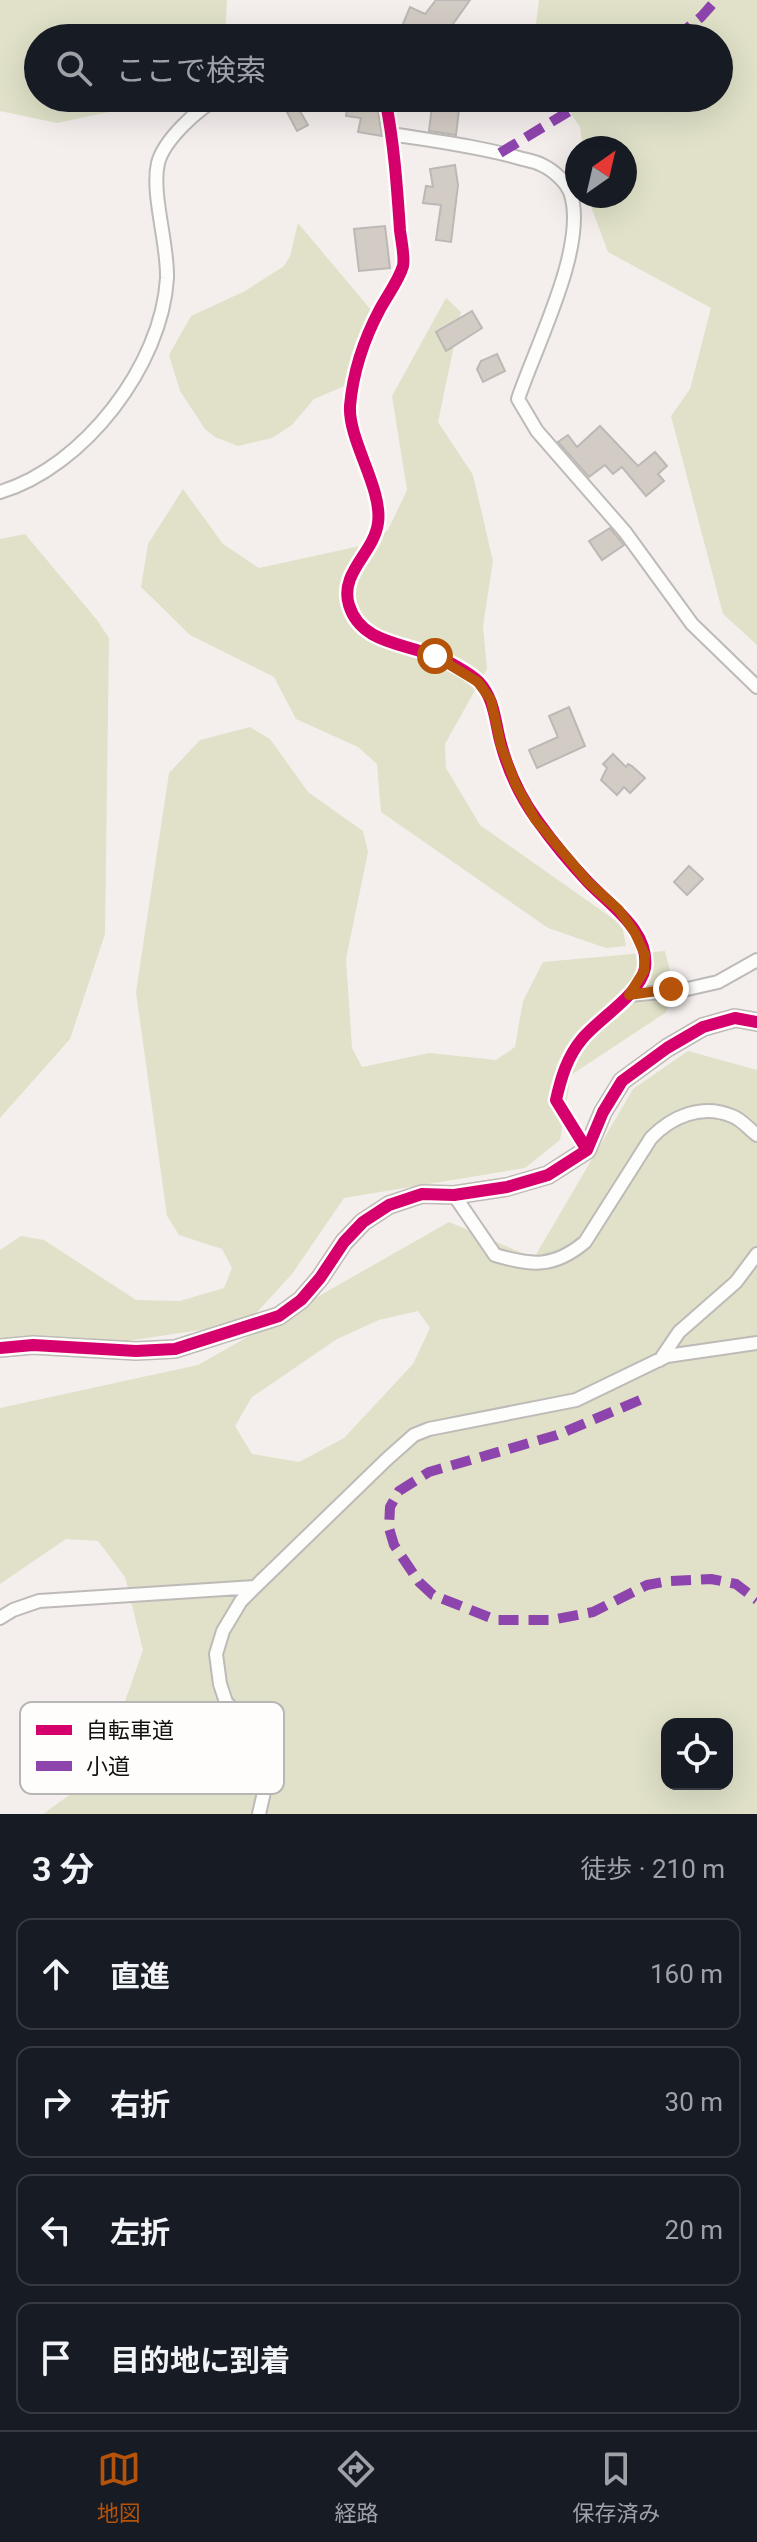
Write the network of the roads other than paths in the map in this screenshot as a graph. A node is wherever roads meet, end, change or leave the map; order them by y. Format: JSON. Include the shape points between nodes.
{"nodes":[{"id":1,"x":200,"y":112,"type":"edge"},
{"id":2,"x":388,"y":112,"type":"edge"},
{"id":3,"x":392,"y":134,"type":"junction"},
{"id":4,"x":0,"y":492,"type":"edge"},
{"id":5,"x":757,"y":687,"type":"edge"},
{"id":6,"x":757,"y":960,"type":"edge"},
{"id":7,"x":629,"y":995,"type":"junction"},
{"id":8,"x":757,"y":1022,"type":"edge"},
{"id":9,"x":757,"y":1135,"type":"edge"},
{"id":10,"x":587,"y":1150,"type":"junction"},
{"id":11,"x":454,"y":1195,"type":"junction"},
{"id":12,"x":757,"y":1254,"type":"edge"},
{"id":13,"x":757,"y":1343,"type":"edge"},
{"id":14,"x":0,"y":1348,"type":"edge"},
{"id":15,"x":660,"y":1360,"type":"junction"},
{"id":16,"x":255,"y":1587,"type":"junction"},
{"id":17,"x":0,"y":1618,"type":"edge"},
{"id":18,"x":226,"y":1702,"type":"edge"},
{"id":19,"x":264,"y":1794,"type":"edge"},
{"id":20,"x":259,"y":1814,"type":"edge"}],
"edges":[{"from":1,"to":4,"type":"street","via":[[182,125],[159,160],[156,179],[167,279],[148,355],[111,413],[60,462]]},
{"from":2,"to":3,"type":"street"},
{"from":3,"to":5,"type":"street","via":[[542,165],[571,192],[575,219],[558,295],[518,399],[537,431],[625,532],[692,624]]},
{"from":3,"to":7,"type":"street","via":[[403,266],[367,333],[357,367],[350,410],[379,519],[376,534],[348,580],[348,603],[362,628],[382,640],[435,656],[478,682],[491,700],[501,746],[535,819],[635,933],[645,955],[644,971]]},
{"from":6,"to":7,"type":"street","via":[[718,982]]},
{"from":7,"to":10,"type":"street","via":[[582,1039],[563,1069],[556,1100]]},
{"from":8,"to":10,"type":"street","via":[[735,1018],[703,1027],[622,1081]]},
{"from":9,"to":11,"type":"street","via":[[733,1116],[710,1110],[683,1114],[661,1127],[585,1242],[550,1262],[525,1264],[495,1255]]},
{"from":10,"to":11,"type":"street","via":[[548,1175]]},
{"from":11,"to":14,"type":"street","via":[[422,1194],[389,1205],[363,1222],[301,1300],[279,1316],[175,1349]]},
{"from":12,"to":15,"type":"street","via":[[736,1282],[679,1332]]},
{"from":13,"to":15,"type":"street"},
{"from":15,"to":16,"type":"street","via":[[576,1400],[414,1435]]},
{"from":16,"to":17,"type":"street","via":[[39,1601]]},
{"from":16,"to":18,"type":"street","via":[[223,1631],[216,1654]]},
{"from":19,"to":20,"type":"street"}]}
